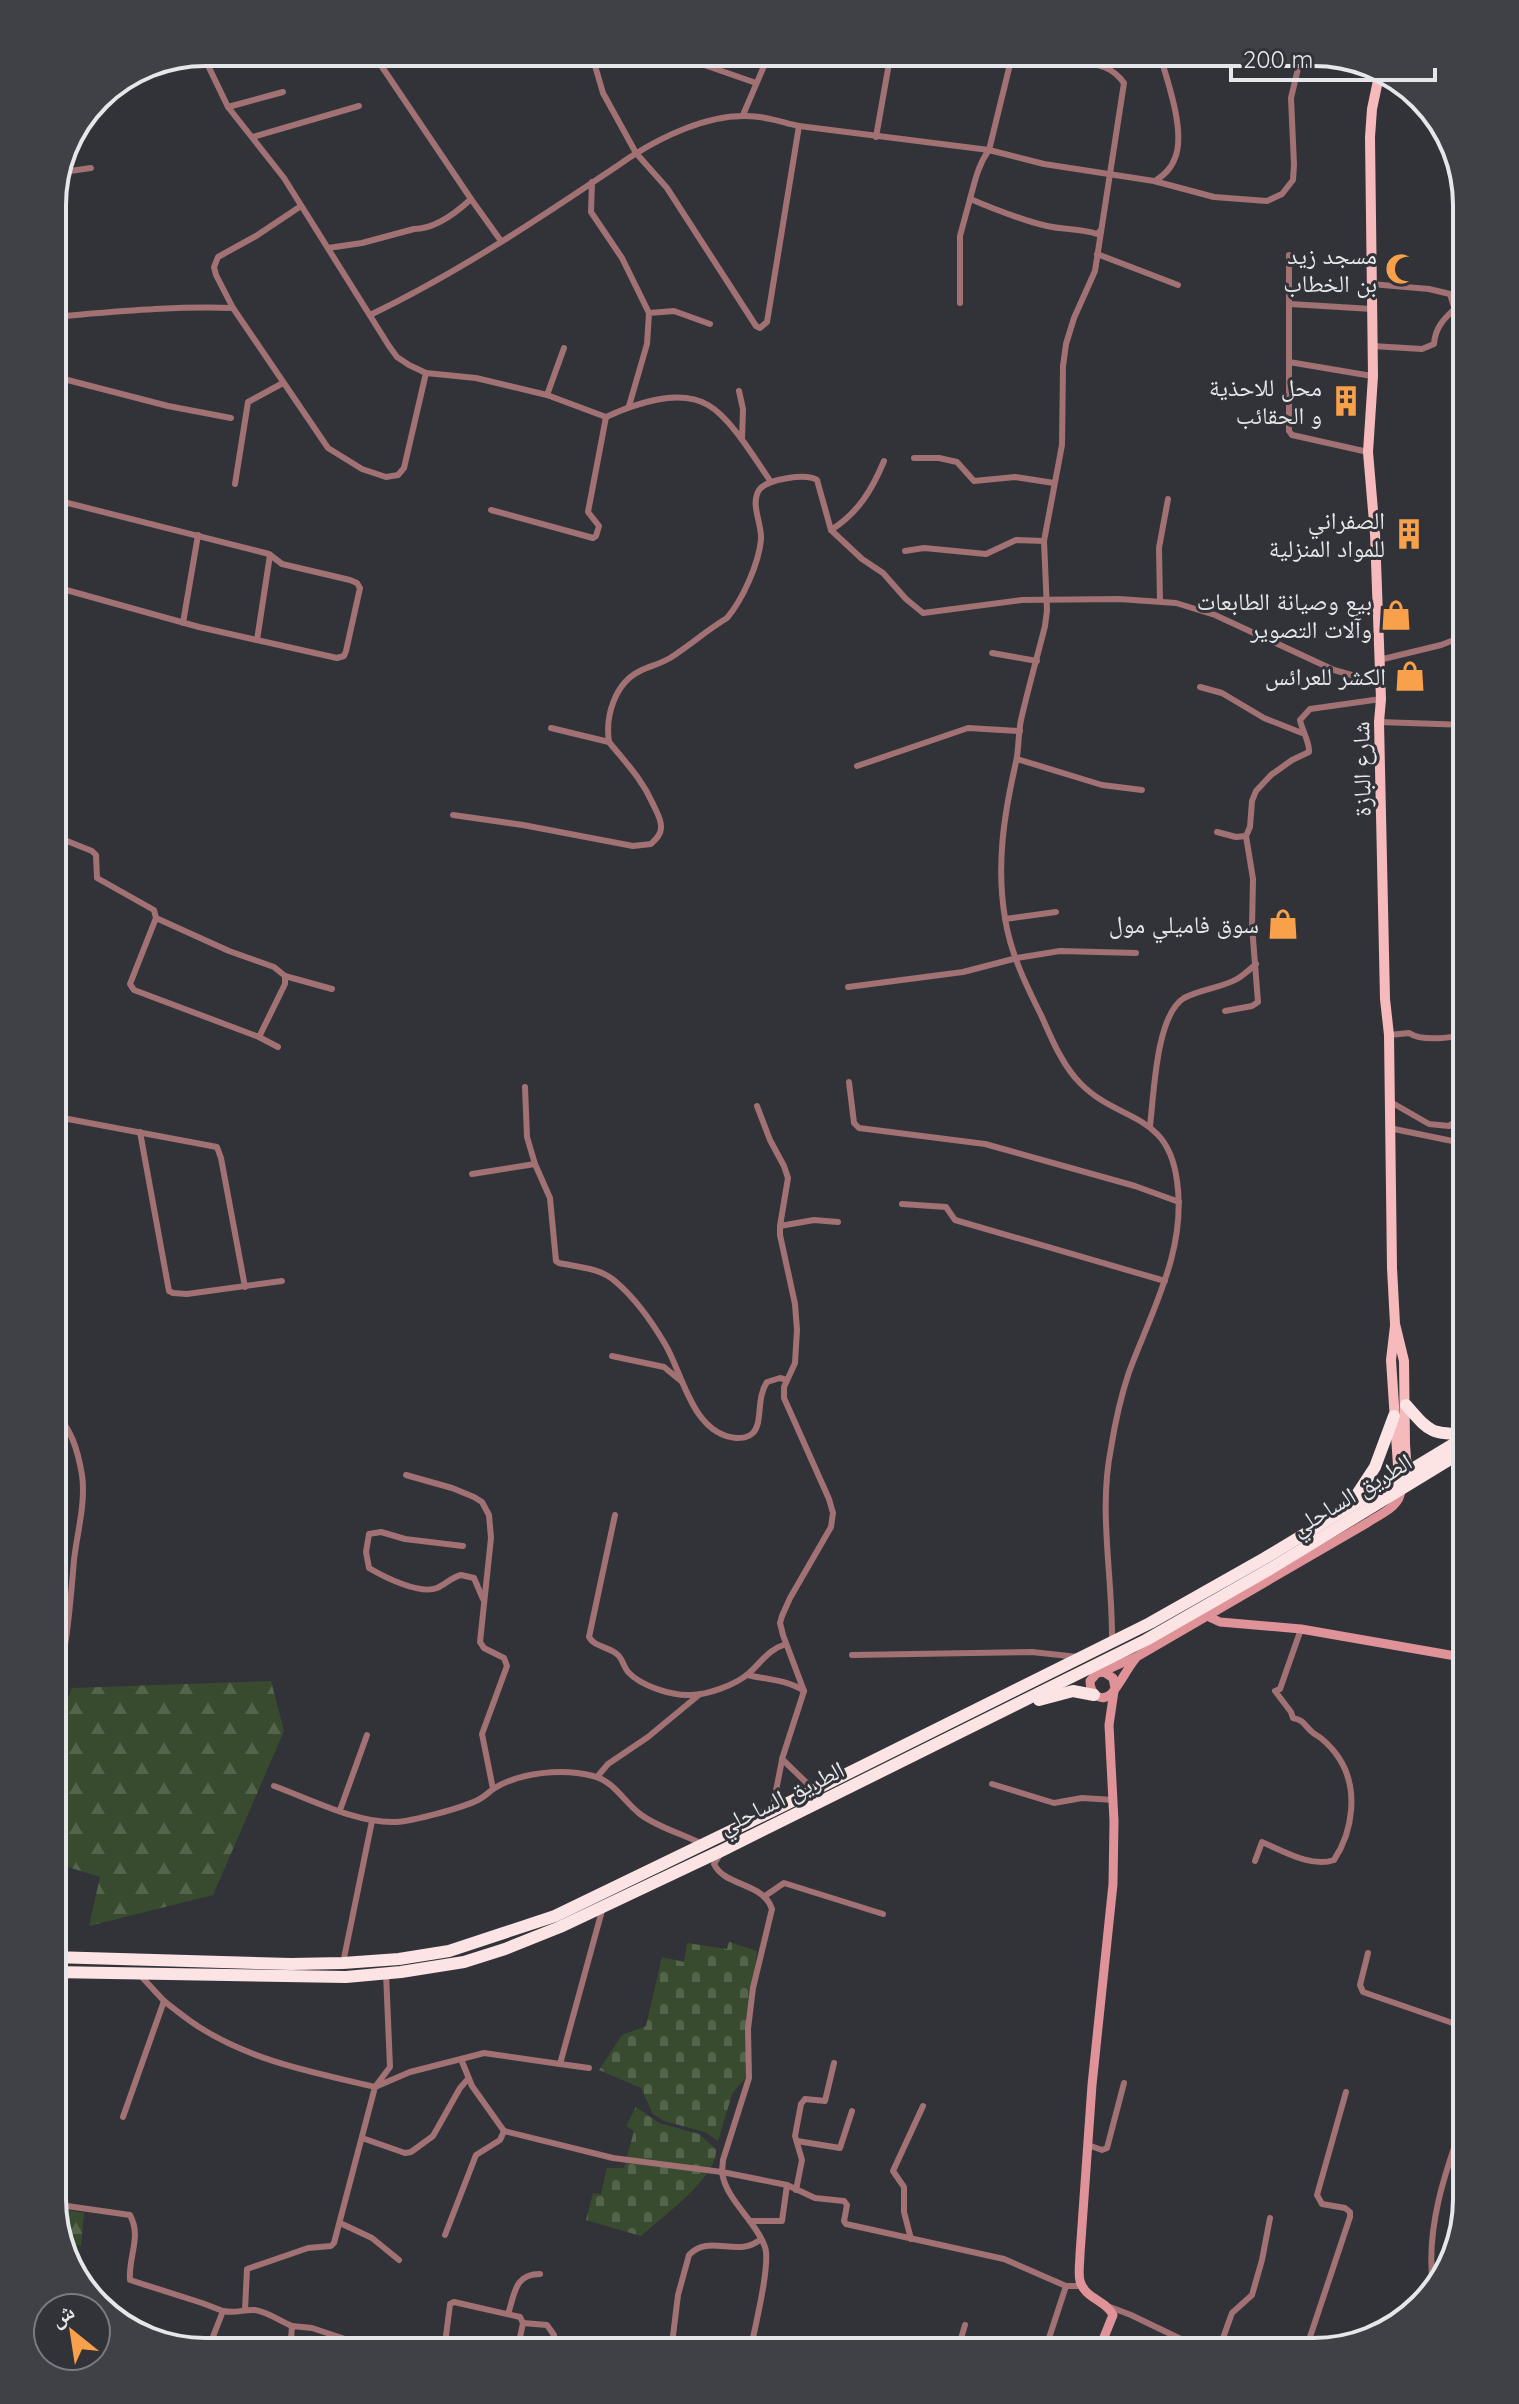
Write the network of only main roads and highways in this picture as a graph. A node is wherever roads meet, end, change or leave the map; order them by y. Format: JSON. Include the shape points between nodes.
{"nodes":[{"id":1,"x":1378,"y":81,"type":"edge"},
{"id":2,"x":1395,"y":1324,"type":"junction"},
{"id":3,"x":1406,"y":1405,"type":"junction"},
{"id":4,"x":1394,"y":1416,"type":"junction"},
{"id":5,"x":1453,"y":1433,"type":"edge"},
{"id":6,"x":1453,"y":1445,"type":"edge"},
{"id":7,"x":1453,"y":1456,"type":"edge"},
{"id":8,"x":1405,"y":1480,"type":"junction"},
{"id":9,"x":1351,"y":1505,"type":"junction"},
{"id":10,"x":1095,"y":1695,"type":"road end"},
{"id":11,"x":1009,"y":1708,"type":"junction"},
{"id":12,"x":66,"y":1957,"type":"edge"},
{"id":13,"x":66,"y":1973,"type":"edge"}],
"edges":[{"from":1,"to":2,"type":"main road","name":"شارع البازة","via":[[1370,137],[1373,376],[1368,452],[1381,699]]},
{"from":2,"to":3,"type":"main road","name":"شارع البازة"},
{"from":2,"to":4,"type":"main road","name":"شارع البازة"},
{"from":3,"to":5,"type":"highway","via":[[1431,1431]]},
{"from":3,"to":8,"type":"main road","name":"شارع البازة"},
{"from":4,"to":8,"type":"main road","name":"شارع البازة"},
{"from":4,"to":9,"type":"highway","via":[[1375,1467]]},
{"from":6,"to":8,"type":"highway","name":"الطريق الساحلي"},
{"from":7,"to":8,"type":"highway","name":"الطريق الساحلي"},
{"from":8,"to":9,"type":"highway","name":"الطريق الساحلي"},
{"from":8,"to":11,"type":"highway","name":"الطريق الساحلي","via":[[1178,1622]]},
{"from":9,"to":12,"type":"highway","name":"الطريق الساحلي","via":[[1112,1642],[555,1916],[449,1951],[399,1959],[271,1964]]},
{"from":10,"to":11,"type":"highway","via":[[1068,1692]]},
{"from":11,"to":13,"type":"highway","name":"الطريق الساحلي","via":[[603,1907],[464,1962],[346,1977]]}]}
